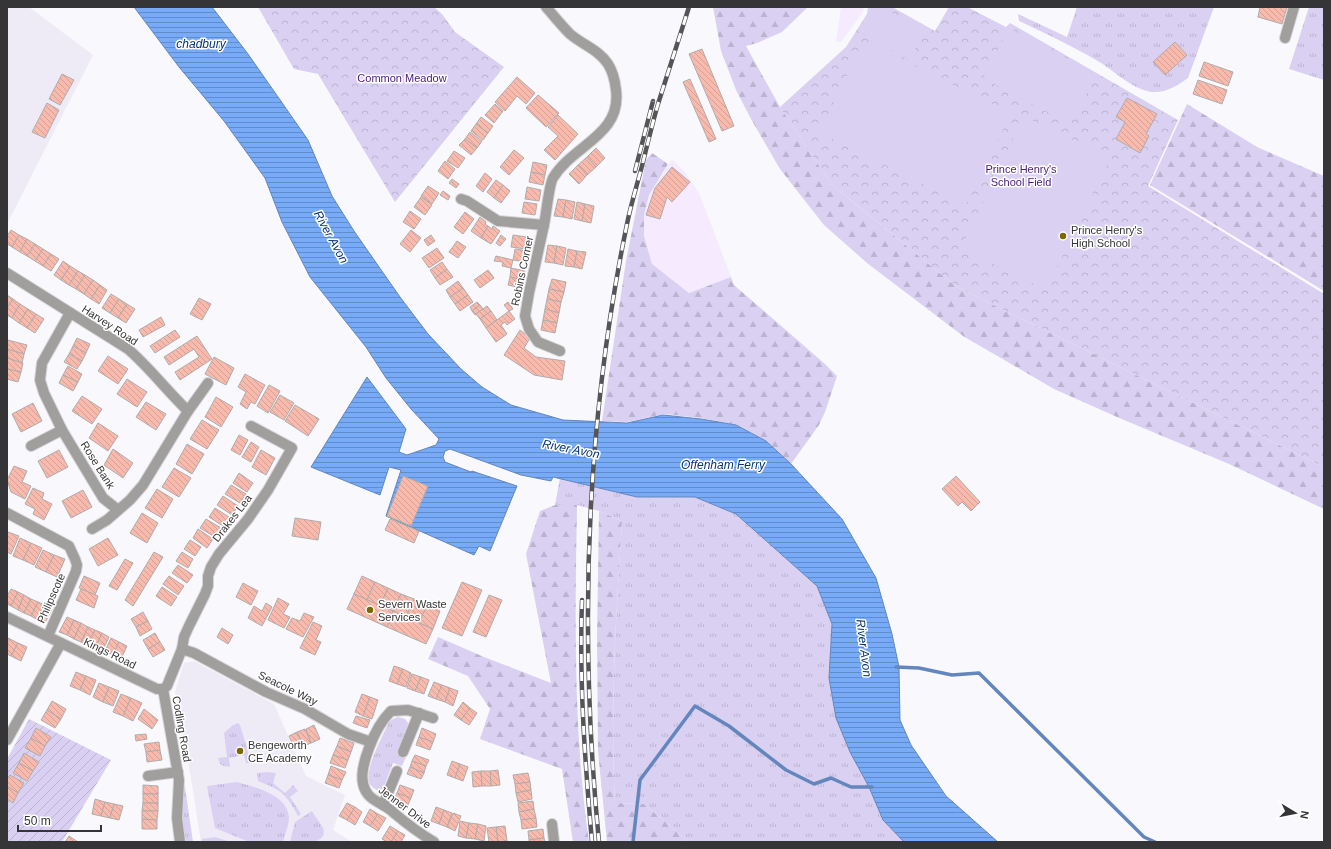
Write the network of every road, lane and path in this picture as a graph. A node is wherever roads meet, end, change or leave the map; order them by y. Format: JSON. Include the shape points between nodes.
{"nodes":[{"id":1,"x":546,"y":7,"type":"edge"},
{"id":2,"x":1294,"y":7,"type":"edge"},
{"id":3,"x":1285,"y":38,"type":"dead end"},
{"id":4,"x":461,"y":199,"type":"dead end"},
{"id":5,"x":544,"y":225,"type":"junction"},
{"id":6,"x":7,"y":273,"type":"edge"},
{"id":7,"x":70,"y":313,"type":"junction"},
{"id":8,"x":560,"y":351,"type":"dead end"},
{"id":9,"x":208,"y":383,"type":"dead end"},
{"id":10,"x":188,"y":411,"type":"junction"},
{"id":11,"x":251,"y":426,"type":"dead end"},
{"id":12,"x":62,"y":430,"type":"junction"},
{"id":13,"x":31,"y":446,"type":"dead end"},
{"id":14,"x":118,"y":510,"type":"junction"},
{"id":15,"x":7,"y":513,"type":"edge"},
{"id":16,"x":92,"y":529,"type":"dead end"},
{"id":17,"x":7,"y":617,"type":"edge"},
{"id":18,"x":48,"y":636,"type":"junction"},
{"id":19,"x":61,"y":643,"type":"junction"},
{"id":20,"x":182,"y":649,"type":"junction"},
{"id":21,"x":163,"y":689,"type":"junction"},
{"id":22,"x":419,"y":713,"type":"junction"},
{"id":23,"x":433,"y":718,"type":"dead end"},
{"id":24,"x":7,"y":740,"type":"edge"},
{"id":25,"x":371,"y":742,"type":"junction"},
{"id":26,"x":403,"y":752,"type":"dead end"},
{"id":27,"x":397,"y":771,"type":"dead end"},
{"id":28,"x":178,"y":772,"type":"junction"},
{"id":29,"x":148,"y":776,"type":"dead end"},
{"id":30,"x":383,"y":805,"type":"junction"},
{"id":31,"x":552,"y":824,"type":"dead end"},
{"id":32,"x":180,"y":842,"type":"edge"},
{"id":33,"x":434,"y":842,"type":"edge"},
{"id":34,"x":554,"y":842,"type":"edge"}],
"edges":[{"from":1,"to":5,"type":"street","name":"Robins Corner","via":[[571,35],[599,53],[609,64],[614,78],[616,108],[607,127],[569,158],[552,179]]},
{"from":2,"to":3,"type":"street"},
{"from":4,"to":5,"type":"street","name":"Robins Corner","via":[[498,221]]},
{"from":5,"to":8,"type":"street","name":"Robins Corner","via":[[525,316],[529,329],[538,342]]},
{"from":6,"to":7,"type":"street","name":"Harvey Road"},
{"from":7,"to":10,"type":"street","name":"Harvey Road","via":[[128,349]]},
{"from":7,"to":12,"type":"street","name":"Rose Bank","via":[[45,356],[40,370],[44,394]]},
{"from":9,"to":10,"type":"street"},
{"from":10,"to":14,"type":"street","via":[[143,485]]},
{"from":11,"to":20,"type":"street","name":"Drakes Lea","via":[[292,448],[268,490],[211,566],[208,586],[189,626]]},
{"from":12,"to":13,"type":"street"},
{"from":12,"to":14,"type":"street","name":"Rose Bank","via":[[103,498]]},
{"from":14,"to":16,"type":"street"},
{"from":15,"to":18,"type":"street","name":"Philipscote","via":[[68,546],[75,559],[76,571]]},
{"from":17,"to":18,"type":"street","name":"Kings Road"},
{"from":18,"to":19,"type":"street","name":"Kings Road"},
{"from":19,"to":21,"type":"street","name":"Kings Road","via":[[157,689]]},
{"from":19,"to":24,"type":"street"},
{"from":20,"to":21,"type":"street","via":[[170,681]]},
{"from":20,"to":25,"type":"street","name":"Seacole Way","via":[[305,709],[348,734]]},
{"from":21,"to":28,"type":"street","name":"Codling Road"},
{"from":22,"to":23,"type":"street"},
{"from":22,"to":25,"type":"street","name":"Jenner Drive","via":[[408,710],[391,712],[379,725]]},
{"from":22,"to":26,"type":"street"},
{"from":25,"to":30,"type":"street","name":"Jenner Drive","via":[[364,761],[363,783],[372,799]]},
{"from":27,"to":30,"type":"street"},
{"from":28,"to":29,"type":"street","name":"Codling Road"},
{"from":28,"to":32,"type":"street","name":"Codling Road","via":[[177,818]]},
{"from":30,"to":33,"type":"street","name":"Jenner Drive"},
{"from":31,"to":34,"type":"street"}]}
